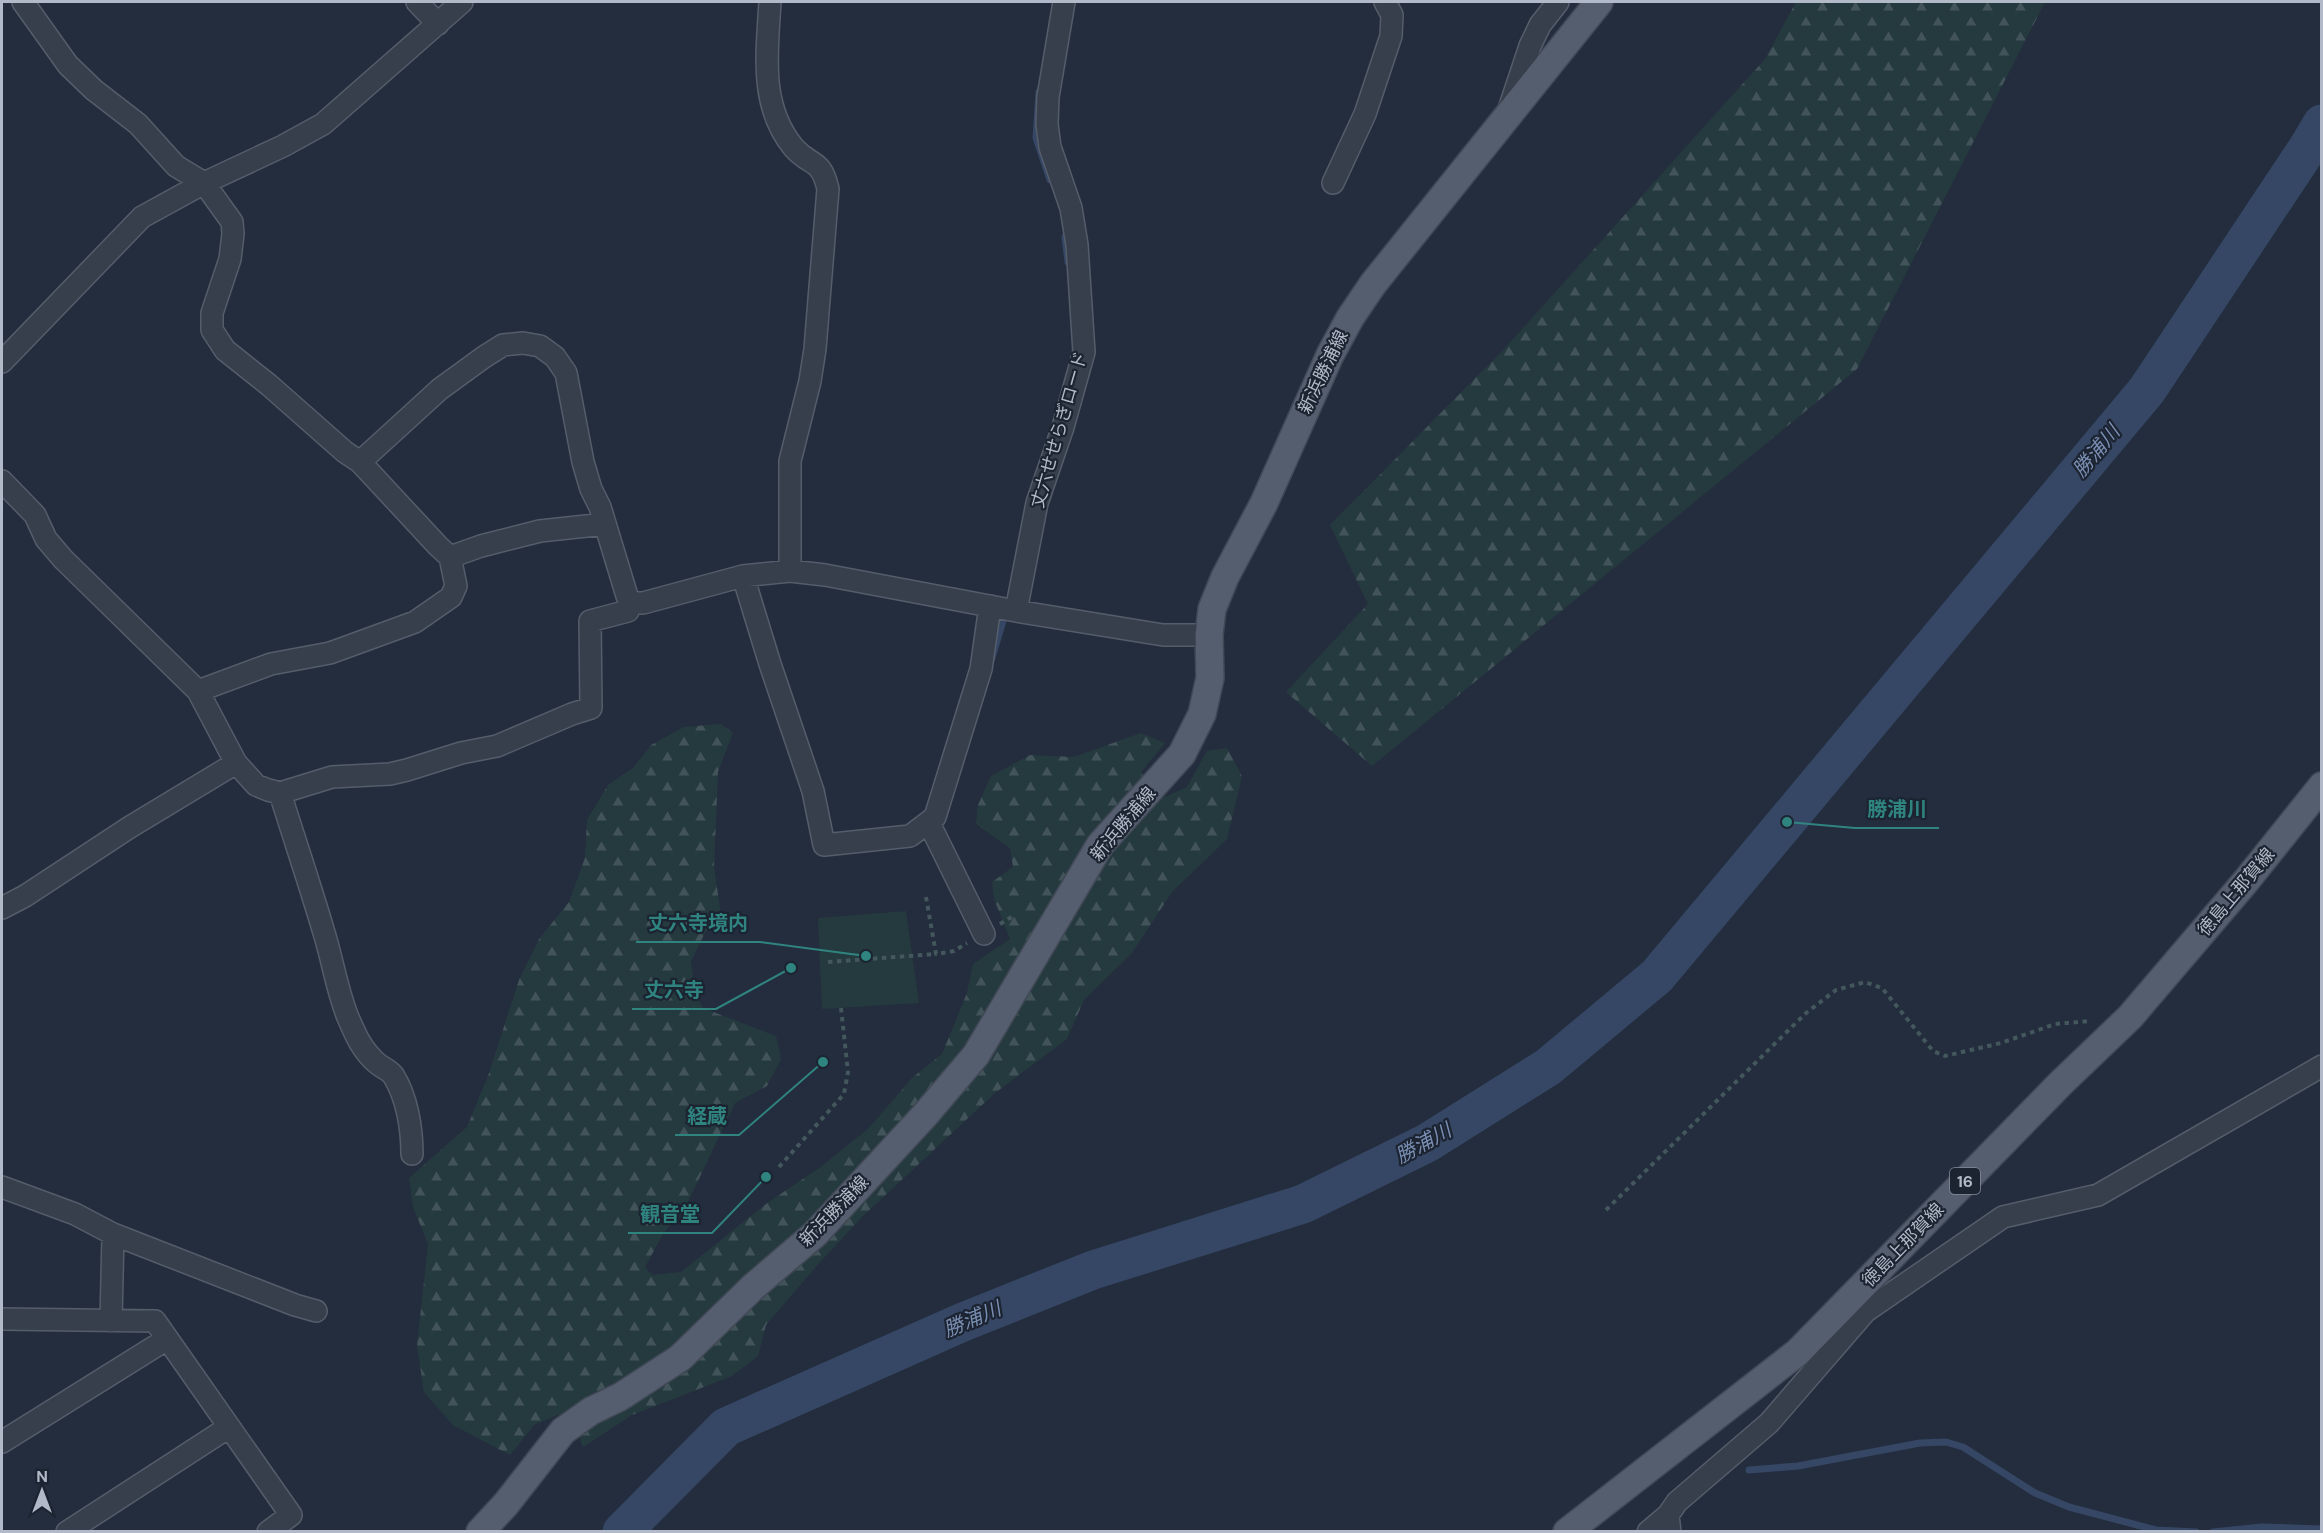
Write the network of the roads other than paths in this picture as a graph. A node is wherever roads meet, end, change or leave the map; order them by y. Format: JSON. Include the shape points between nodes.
{"nodes":[{"id":1,"x":22,"y":2,"type":"edge"},
{"id":2,"x":417,"y":2,"type":"edge"},
{"id":3,"x":462,"y":2,"type":"edge"},
{"id":4,"x":770,"y":2,"type":"edge"},
{"id":5,"x":1064,"y":2,"type":"edge"},
{"id":6,"x":1385,"y":2,"type":"edge"},
{"id":7,"x":1558,"y":2,"type":"edge"},
{"id":8,"x":1599,"y":2,"type":"edge"},
{"id":9,"x":438,"y":24,"type":"junction"},
{"id":10,"x":1506,"y":118,"type":"junction"},
{"id":11,"x":204,"y":183,"type":"junction"},
{"id":12,"x":1333,"y":183,"type":"dead end"},
{"id":13,"x":2,"y":362,"type":"edge"},
{"id":14,"x":360,"y":462,"type":"junction"},
{"id":15,"x":2,"y":481,"type":"edge"},
{"id":16,"x":605,"y":524,"type":"junction"},
{"id":17,"x":450,"y":557,"type":"junction"},
{"id":18,"x":790,"y":571,"type":"junction"},
{"id":19,"x":743,"y":576,"type":"junction"},
{"id":20,"x":632,"y":603,"type":"junction"},
{"id":21,"x":990,"y":606,"type":"junction"},
{"id":22,"x":1016,"y":611,"type":"junction"},
{"id":23,"x":1209,"y":635,"type":"junction"},
{"id":24,"x":198,"y":691,"type":"junction"},
{"id":25,"x":236,"y":763,"type":"junction"},
{"id":26,"x":2322,"y":786,"type":"edge"},
{"id":27,"x":280,"y":793,"type":"junction"},
{"id":28,"x":929,"y":823,"type":"junction"},
{"id":29,"x":2,"y":908,"type":"edge"},
{"id":30,"x":984,"y":934,"type":"road end"},
{"id":31,"x":2322,"y":1066,"type":"edge"},
{"id":32,"x":411,"y":1154,"type":"dead end"},
{"id":33,"x":2,"y":1187,"type":"edge"},
{"id":34,"x":113,"y":1234,"type":"junction"},
{"id":35,"x":1858,"y":1305,"type":"junction"},
{"id":36,"x":316,"y":1311,"type":"dead end"},
{"id":37,"x":2,"y":1320,"type":"edge"},
{"id":38,"x":111,"y":1321,"type":"junction"},
{"id":39,"x":167,"y":1339,"type":"junction"},
{"id":40,"x":229,"y":1426,"type":"junction"},
{"id":41,"x":2,"y":1442,"type":"edge"},
{"id":42,"x":1669,"y":1523,"type":"edge"},
{"id":43,"x":67,"y":1532,"type":"edge"},
{"id":44,"x":268,"y":1532,"type":"edge"},
{"id":45,"x":480,"y":1532,"type":"edge"},
{"id":46,"x":1567,"y":1532,"type":"edge"},
{"id":47,"x":1648,"y":1532,"type":"edge"}],
"edges":[{"from":1,"to":11,"type":"street","via":[[68,65],[138,124],[176,166]]},
{"from":2,"to":9,"type":"street"},
{"from":3,"to":9,"type":"street"},
{"from":4,"to":18,"type":"street","via":[[769,98],[778,126],[796,150],[824,173],[828,189],[815,349],[790,461]]},
{"from":5,"to":22,"type":"street","name":"丈六せせらぎロード","via":[[1047,124],[1050,147],[1071,208],[1084,352],[1037,503]]},
{"from":6,"to":12,"type":"street","via":[[1392,15],[1391,36],[1365,114]]},
{"from":7,"to":10,"type":"street","via":[[1535,35]]},
{"from":8,"to":10,"type":"main road","name":"新浜勝浦線"},
{"from":9,"to":11,"type":"street","via":[[323,124]]},
{"from":10,"to":23,"type":"main road","name":"新浜勝浦線","via":[[1350,318],[1225,578],[1212,609]]},
{"from":11,"to":13,"type":"street","via":[[142,217]]},
{"from":11,"to":14,"type":"street","via":[[232,222],[233,234],[230,259],[212,313],[212,330],[225,350]]},
{"from":14,"to":16,"type":"street","via":[[440,389],[484,357],[503,345],[540,346],[555,357],[566,374],[583,462]]},
{"from":14,"to":17,"type":"street"},
{"from":15,"to":24,"type":"street","via":[[35,515],[46,539],[63,559]]},
{"from":16,"to":17,"type":"street","via":[[540,531]]},
{"from":16,"to":20,"type":"street"},
{"from":17,"to":24,"type":"street","via":[[456,586],[451,597],[416,622],[330,653],[271,664]]},
{"from":18,"to":19,"type":"street"},
{"from":18,"to":21,"type":"street"},
{"from":19,"to":20,"type":"street"},
{"from":19,"to":28,"type":"street","via":[[813,790],[824,845],[910,836]]},
{"from":20,"to":27,"type":"street","via":[[628,611],[590,621],[591,708],[497,746],[390,774],[332,777]]},
{"from":21,"to":22,"type":"street"},
{"from":21,"to":28,"type":"street","via":[[981,669],[935,817]]},
{"from":22,"to":23,"type":"street","via":[[1163,635]]},
{"from":23,"to":45,"type":"main road","name":"新浜勝浦線","via":[[1210,678],[1202,714],[1182,754],[1100,845],[976,1055],[952,1085],[815,1234],[680,1358],[563,1431]]},
{"from":24,"to":25,"type":"street"},
{"from":25,"to":27,"type":"street","via":[[256,785]]},
{"from":25,"to":29,"type":"street"},
{"from":26,"to":35,"type":"main road","name":"徳島上那賀線","number":"16","via":[[2130,1017],[2061,1083]]},
{"from":27,"to":32,"type":"street","via":[[346,1014],[360,1046],[392,1073],[412,1134]]},
{"from":28,"to":30,"type":"street"},
{"from":31,"to":35,"type":"street","via":[[2098,1195],[2003,1217]]},
{"from":33,"to":34,"type":"street","via":[[75,1214]]},
{"from":34,"to":36,"type":"street"},
{"from":34,"to":38,"type":"street"},
{"from":35,"to":42,"type":"street","via":[[1769,1423],[1677,1502]]},
{"from":35,"to":46,"type":"main road","name":"徳島上那賀線","number":"16"},
{"from":37,"to":38,"type":"street"},
{"from":38,"to":39,"type":"street","via":[[155,1322]]},
{"from":39,"to":40,"type":"street"},
{"from":39,"to":41,"type":"street"},
{"from":40,"to":43,"type":"street"},
{"from":40,"to":44,"type":"street","via":[[291,1515]]},
{"from":42,"to":47,"type":"street"}]}
